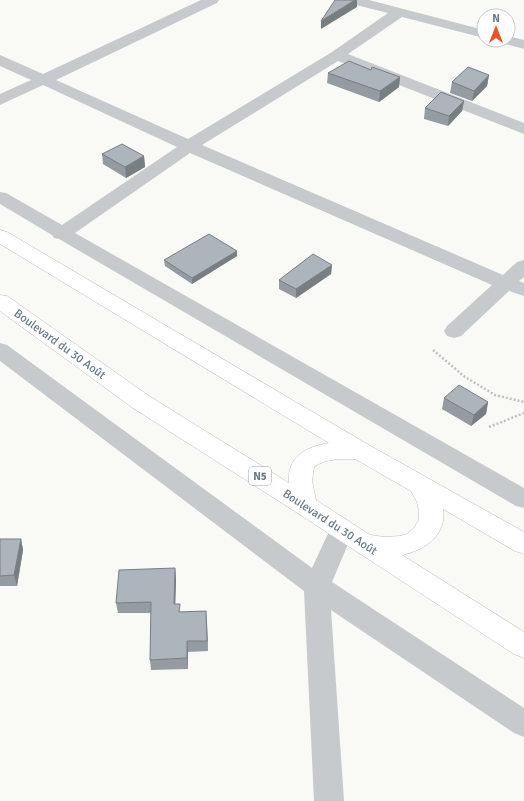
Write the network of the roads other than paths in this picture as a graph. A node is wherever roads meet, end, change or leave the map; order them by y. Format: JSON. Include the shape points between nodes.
{"nodes":[{"id":1,"x":354,"y":0,"type":"edge"},
{"id":2,"x":201,"y":2,"type":"edge"},
{"id":3,"x":400,"y":12,"type":"junction"},
{"id":4,"x":476,"y":32,"type":"edge"},
{"id":5,"x":337,"y":55,"type":"junction"},
{"id":6,"x":0,"y":60,"type":"edge"},
{"id":7,"x":42,"y":79,"type":"junction"},
{"id":8,"x":0,"y":100,"type":"edge"},
{"id":9,"x":524,"y":129,"type":"edge"},
{"id":10,"x":189,"y":146,"type":"junction"},
{"id":11,"x":0,"y":197,"type":"edge"},
{"id":12,"x":62,"y":234,"type":"junction"},
{"id":13,"x":0,"y":236,"type":"edge"},
{"id":14,"x":524,"y":266,"type":"edge"},
{"id":15,"x":505,"y":283,"type":"junction"},
{"id":16,"x":524,"y":290,"type":"edge"},
{"id":17,"x":0,"y":301,"type":"edge"},
{"id":18,"x":454,"y":331,"type":"dead end"},
{"id":19,"x":0,"y":350,"type":"edge"},
{"id":20,"x":359,"y":450,"type":"junction"},
{"id":21,"x":419,"y":484,"type":"junction"},
{"id":22,"x":524,"y":499,"type":"edge"},
{"id":23,"x":305,"y":505,"type":"junction"},
{"id":24,"x":342,"y":530,"type":"junction"},
{"id":25,"x":364,"y":544,"type":"junction"},
{"id":26,"x":524,"y":544,"type":"edge"},
{"id":27,"x":317,"y":586,"type":"junction"},
{"id":28,"x":524,"y":646,"type":"edge"},
{"id":29,"x":524,"y":724,"type":"edge"},
{"id":30,"x":329,"y":801,"type":"edge"}],
"edges":[{"from":1,"to":3,"type":"street"},
{"from":2,"to":7,"type":"street"},
{"from":3,"to":4,"type":"street"},
{"from":3,"to":5,"type":"street"},
{"from":5,"to":9,"type":"street"},
{"from":5,"to":10,"type":"street"},
{"from":6,"to":7,"type":"street"},
{"from":7,"to":8,"type":"street"},
{"from":7,"to":10,"type":"street"},
{"from":10,"to":12,"type":"street"},
{"from":10,"to":15,"type":"street"},
{"from":11,"to":12,"type":"street"},
{"from":12,"to":22,"type":"street"},
{"from":13,"to":20,"type":"highway"},
{"from":14,"to":15,"type":"street"},
{"from":15,"to":16,"type":"street"},
{"from":15,"to":18,"type":"street"},
{"from":17,"to":23,"type":"highway","name":"Boulevard du 30 Août","number":"N5","via":[[141,402]]},
{"from":19,"to":27,"type":"street"},
{"from":20,"to":21,"type":"highway"},
{"from":20,"to":23,"type":"highway","via":[[328,452],[308,460],[302,467],[301,477]]},
{"from":21,"to":25,"type":"highway","via":[[432,509],[432,520],[428,530],[418,539],[406,544]]},
{"from":21,"to":26,"type":"highway"},
{"from":23,"to":24,"type":"highway","name":"Boulevard du 30 Août","number":"N5"},
{"from":24,"to":25,"type":"highway","name":"Boulevard du 30 Août","number":"N5"},
{"from":24,"to":27,"type":"street"},
{"from":25,"to":28,"type":"highway","name":"Boulevard du 30 Août","number":"N5"},
{"from":27,"to":29,"type":"street"},
{"from":27,"to":30,"type":"street"}]}
